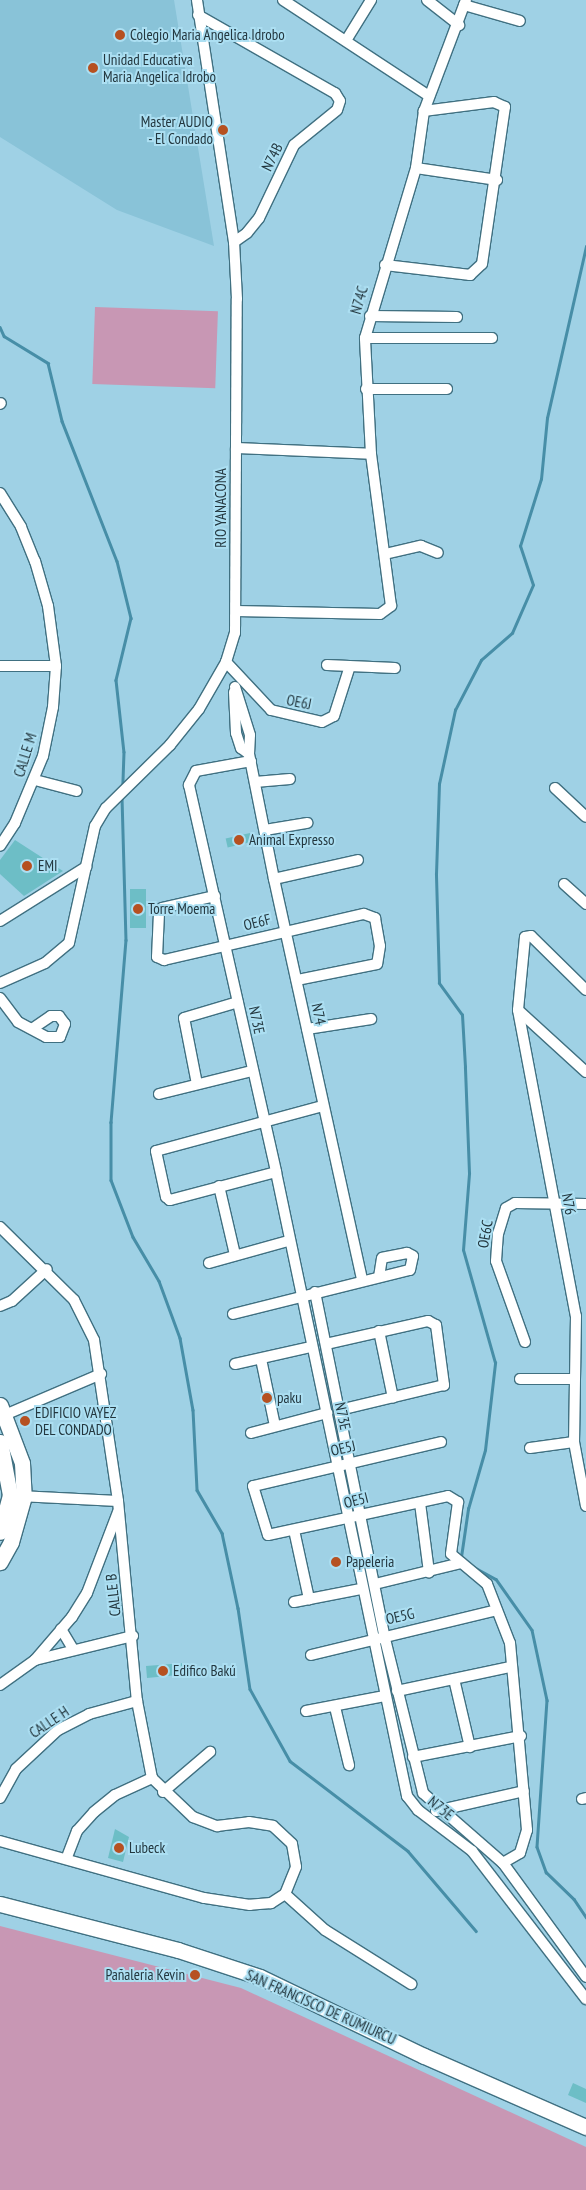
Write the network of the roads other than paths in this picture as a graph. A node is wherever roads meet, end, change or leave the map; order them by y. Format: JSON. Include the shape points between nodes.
{"nodes":[{"id":1,"x":197,"y":0,"type":"edge"},
{"id":2,"x":283,"y":0,"type":"edge"},
{"id":3,"x":371,"y":0,"type":"edge"},
{"id":4,"x":427,"y":0,"type":"edge"},
{"id":5,"x":465,"y":3,"type":"edge"},
{"id":6,"x":198,"y":15,"type":"junction"},
{"id":7,"x":520,"y":21,"type":"dead end"},
{"id":8,"x":459,"y":25,"type":"junction"},
{"id":9,"x":347,"y":39,"type":"junction"},
{"id":10,"x":429,"y":96,"type":"junction"},
{"id":11,"x":424,"y":111,"type":"junction"},
{"id":12,"x":416,"y":168,"type":"junction"},
{"id":13,"x":497,"y":180,"type":"junction"},
{"id":14,"x":234,"y":242,"type":"junction"},
{"id":15,"x":385,"y":265,"type":"junction"},
{"id":16,"x":370,"y":316,"type":"junction"},
{"id":17,"x":458,"y":317,"type":"dead end"},
{"id":18,"x":365,"y":338,"type":"junction"},
{"id":19,"x":492,"y":338,"type":"dead end"},
{"id":20,"x":366,"y":389,"type":"junction"},
{"id":21,"x":447,"y":389,"type":"dead end"},
{"id":22,"x":236,"y":448,"type":"junction"},
{"id":23,"x":371,"y":454,"type":"junction"},
{"id":24,"x":0,"y":493,"type":"edge"},
{"id":25,"x":385,"y":554,"type":"junction"},
{"id":26,"x":438,"y":554,"type":"dead end"},
{"id":27,"x":236,"y":611,"type":"junction"},
{"id":28,"x":226,"y":662,"type":"junction"},
{"id":29,"x":327,"y":665,"type":"dead end"},
{"id":30,"x":0,"y":666,"type":"edge"},
{"id":31,"x":56,"y":666,"type":"junction"},
{"id":32,"x":350,"y":666,"type":"junction"},
{"id":33,"x":395,"y":668,"type":"dead end"},
{"id":34,"x":236,"y":673,"type":"junction"},
{"id":35,"x":250,"y":757,"type":"junction"},
{"id":36,"x":290,"y":779,"type":"dead end"},
{"id":37,"x":35,"y":780,"type":"junction"},
{"id":38,"x":255,"y":782,"type":"junction"},
{"id":39,"x":555,"y":788,"type":"dead end"},
{"id":40,"x":77,"y":791,"type":"dead end"},
{"id":41,"x":586,"y":818,"type":"edge"},
{"id":42,"x":307,"y":823,"type":"dead end"},
{"id":43,"x":265,"y":830,"type":"junction"},
{"id":44,"x":0,"y":846,"type":"edge"},
{"id":45,"x":358,"y":860,"type":"dead end"},
{"id":46,"x":86,"y":867,"type":"junction"},
{"id":47,"x":274,"y":878,"type":"junction"},
{"id":48,"x":564,"y":884,"type":"dead end"},
{"id":49,"x":215,"y":896,"type":"junction"},
{"id":50,"x":586,"y":904,"type":"edge"},
{"id":51,"x":0,"y":921,"type":"edge"},
{"id":52,"x":285,"y":931,"type":"junction"},
{"id":53,"x":226,"y":945,"type":"junction"},
{"id":54,"x":297,"y":980,"type":"junction"},
{"id":55,"x":0,"y":983,"type":"edge"},
{"id":56,"x":586,"y":990,"type":"edge"},
{"id":57,"x":0,"y":998,"type":"edge"},
{"id":58,"x":238,"y":1002,"type":"junction"},
{"id":59,"x":518,"y":1010,"type":"junction"},
{"id":60,"x":371,"y":1019,"type":"dead end"},
{"id":61,"x":33,"y":1028,"type":"dead end"},
{"id":62,"x":307,"y":1029,"type":"junction"},
{"id":63,"x":252,"y":1071,"type":"junction"},
{"id":64,"x":586,"y":1072,"type":"edge"},
{"id":65,"x":197,"y":1084,"type":"junction"},
{"id":66,"x":159,"y":1094,"type":"dead end"},
{"id":67,"x":323,"y":1106,"type":"junction"},
{"id":68,"x":264,"y":1120,"type":"junction"},
{"id":69,"x":276,"y":1172,"type":"junction"},
{"id":70,"x":219,"y":1186,"type":"junction"},
{"id":71,"x":554,"y":1204,"type":"junction"},
{"id":72,"x":586,"y":1204,"type":"edge"},
{"id":73,"x":0,"y":1227,"type":"edge"},
{"id":74,"x":288,"y":1241,"type":"junction"},
{"id":75,"x":235,"y":1255,"type":"junction"},
{"id":76,"x":209,"y":1263,"type":"dead end"},
{"id":77,"x":47,"y":1269,"type":"junction"},
{"id":78,"x":379,"y":1276,"type":"dead end"},
{"id":79,"x":362,"y":1280,"type":"junction"},
{"id":80,"x":315,"y":1292,"type":"junction"},
{"id":81,"x":300,"y":1296,"type":"junction"},
{"id":82,"x":0,"y":1306,"type":"edge"},
{"id":83,"x":234,"y":1314,"type":"dead end"},
{"id":84,"x":380,"y":1331,"type":"junction"},
{"id":85,"x":526,"y":1342,"type":"dead end"},
{"id":86,"x":326,"y":1344,"type":"junction"},
{"id":87,"x":312,"y":1347,"type":"junction"},
{"id":88,"x":261,"y":1359,"type":"junction"},
{"id":89,"x":236,"y":1364,"type":"dead end"},
{"id":90,"x":101,"y":1374,"type":"junction"},
{"id":91,"x":520,"y":1379,"type":"dead end"},
{"id":92,"x":574,"y":1380,"type":"junction"},
{"id":93,"x":393,"y":1398,"type":"junction"},
{"id":94,"x":340,"y":1410,"type":"junction"},
{"id":95,"x":2,"y":1412,"type":"edge"},
{"id":96,"x":327,"y":1413,"type":"junction"},
{"id":97,"x":275,"y":1426,"type":"junction"},
{"id":98,"x":251,"y":1433,"type":"dead end"},
{"id":99,"x":0,"y":1442,"type":"edge"},
{"id":100,"x":441,"y":1442,"type":"dead end"},
{"id":101,"x":574,"y":1442,"type":"junction"},
{"id":102,"x":530,"y":1448,"type":"dead end"},
{"id":103,"x":350,"y":1461,"type":"junction"},
{"id":104,"x":3,"y":1464,"type":"edge"},
{"id":105,"x":337,"y":1464,"type":"junction"},
{"id":106,"x":18,"y":1496,"type":"junction"},
{"id":107,"x":420,"y":1503,"type":"junction"},
{"id":108,"x":118,"y":1505,"type":"junction"},
{"id":109,"x":586,"y":1506,"type":"edge"},
{"id":110,"x":360,"y":1514,"type":"junction"},
{"id":111,"x":346,"y":1519,"type":"junction"},
{"id":112,"x":294,"y":1530,"type":"junction"},
{"id":113,"x":0,"y":1532,"type":"edge"},
{"id":114,"x":268,"y":1535,"type":"joint"},
{"id":115,"x":0,"y":1562,"type":"edge"},
{"id":116,"x":461,"y":1563,"type":"junction"},
{"id":117,"x":429,"y":1572,"type":"junction"},
{"id":118,"x":375,"y":1584,"type":"junction"},
{"id":119,"x":362,"y":1589,"type":"junction"},
{"id":120,"x":309,"y":1599,"type":"junction"},
{"id":121,"x":294,"y":1602,"type":"dead end"},
{"id":122,"x":497,"y":1610,"type":"junction"},
{"id":123,"x":61,"y":1630,"type":"junction"},
{"id":124,"x":384,"y":1635,"type":"junction"},
{"id":125,"x":133,"y":1636,"type":"junction"},
{"id":126,"x":373,"y":1640,"type":"junction"},
{"id":127,"x":72,"y":1650,"type":"junction"},
{"id":128,"x":311,"y":1655,"type":"dead end"},
{"id":129,"x":34,"y":1660,"type":"junction"},
{"id":130,"x":510,"y":1667,"type":"junction"},
{"id":131,"x":454,"y":1679,"type":"junction"},
{"id":132,"x":0,"y":1686,"type":"edge"},
{"id":133,"x":397,"y":1691,"type":"junction"},
{"id":134,"x":385,"y":1696,"type":"junction"},
{"id":135,"x":137,"y":1701,"type":"junction"},
{"id":136,"x":335,"y":1707,"type":"junction"},
{"id":137,"x":306,"y":1711,"type":"dead end"},
{"id":138,"x":521,"y":1736,"type":"junction"},
{"id":139,"x":470,"y":1746,"type":"junction"},
{"id":140,"x":210,"y":1752,"type":"dead end"},
{"id":141,"x":413,"y":1757,"type":"junction"},
{"id":142,"x":349,"y":1765,"type":"dead end"},
{"id":143,"x":152,"y":1778,"type":"junction"},
{"id":144,"x":163,"y":1792,"type":"junction"},
{"id":145,"x":524,"y":1792,"type":"junction"},
{"id":146,"x":0,"y":1798,"type":"edge"},
{"id":147,"x":438,"y":1808,"type":"junction"},
{"id":148,"x":430,"y":1819,"type":"junction"},
{"id":149,"x":0,"y":1841,"type":"edge"},
{"id":150,"x":66,"y":1858,"type":"junction"},
{"id":151,"x":503,"y":1863,"type":"junction"},
{"id":152,"x":285,"y":1894,"type":"junction"},
{"id":153,"x":0,"y":1904,"type":"edge"},
{"id":154,"x":553,"y":1929,"type":"junction"},
{"id":155,"x":541,"y":1937,"type":"junction"},
{"id":156,"x":563,"y":1942,"type":"junction"},
{"id":157,"x":551,"y":1952,"type":"junction"},
{"id":158,"x":586,"y":1977,"type":"edge"},
{"id":159,"x":410,"y":1984,"type":"dead end"},
{"id":160,"x":586,"y":1999,"type":"edge"},
{"id":161,"x":582,"y":2122,"type":"edge"}],
"edges":[{"from":1,"to":6,"type":"street","name":"RIO YANACONA"},
{"from":2,"to":9,"type":"street"},
{"from":3,"to":9,"type":"street"},
{"from":4,"to":8,"type":"street"},
{"from":5,"to":7,"type":"street"},
{"from":5,"to":8,"type":"street","name":"N74C"},
{"from":6,"to":14,"type":"street","name":"RIO YANACONA"},
{"from":6,"to":14,"type":"street","name":"N74B","via":[[335,93],[340,101],[337,110],[294,145],[259,218],[247,233]]},
{"from":8,"to":10,"type":"street","name":"N74C"},
{"from":9,"to":10,"type":"street"},
{"from":10,"to":11,"type":"street","name":"N74C"},
{"from":11,"to":12,"type":"street","name":"N74C"},
{"from":11,"to":13,"type":"street","via":[[498,102],[505,113]]},
{"from":12,"to":13,"type":"street"},
{"from":12,"to":15,"type":"street","name":"N74C"},
{"from":13,"to":15,"type":"street","via":[[482,264],[470,275]]},
{"from":14,"to":22,"type":"street","name":"RIO YANACONA"},
{"from":15,"to":16,"type":"street","name":"N74C"},
{"from":16,"to":17,"type":"street"},
{"from":16,"to":18,"type":"street","name":"N74C"},
{"from":18,"to":19,"type":"street"},
{"from":18,"to":20,"type":"street","name":"N74C"},
{"from":20,"to":21,"type":"street"},
{"from":20,"to":23,"type":"street","name":"N74C"},
{"from":22,"to":23,"type":"street"},
{"from":22,"to":27,"type":"street","name":"RIO YANACONA"},
{"from":23,"to":25,"type":"street","name":"N74C"},
{"from":24,"to":31,"type":"street","name":"CALLE M","via":[[21,527],[35,561],[48,606]]},
{"from":25,"to":26,"type":"street","via":[[421,546]]},
{"from":25,"to":27,"type":"street","name":"N74C","via":[[392,603],[380,614]]},
{"from":27,"to":28,"type":"street","name":"RIO YANACONA","via":[[235,633]]},
{"from":28,"to":34,"type":"street","name":"OE6J"},
{"from":28,"to":46,"type":"street","name":"RIO YANACONA","via":[[199,709],[159,757],[112,801],[95,826]]},
{"from":29,"to":32,"type":"street"},
{"from":30,"to":31,"type":"street"},
{"from":31,"to":37,"type":"street","name":"CALLE M","via":[[53,707]]},
{"from":32,"to":33,"type":"street"},
{"from":32,"to":34,"type":"street","name":"OE6J","via":[[334,716],[322,722],[270,710]]},
{"from":34,"to":35,"type":"street","via":[[236,733],[241,748]]},
{"from":35,"to":38,"type":"street","name":"N74"},
{"from":35,"to":49,"type":"street","name":"N73E","via":[[196,770],[191,776],[189,784]]},
{"from":36,"to":38,"type":"street"},
{"from":37,"to":40,"type":"street"},
{"from":37,"to":44,"type":"street","name":"CALLE M"},
{"from":38,"to":43,"type":"street","name":"N74"},
{"from":39,"to":41,"type":"street"},
{"from":42,"to":43,"type":"street"},
{"from":43,"to":47,"type":"street","name":"N74"},
{"from":45,"to":47,"type":"street"},
{"from":46,"to":51,"type":"street"},
{"from":46,"to":55,"type":"street","name":"RIO YANACONA","via":[[69,943],[45,964]]},
{"from":47,"to":52,"type":"street","name":"N74"},
{"from":48,"to":50,"type":"street"},
{"from":49,"to":53,"type":"street","name":"N73E"},
{"from":49,"to":53,"type":"street","name":"OE6F","via":[[162,908],[158,916],[159,959]]},
{"from":52,"to":53,"type":"street","name":"OE6F"},
{"from":52,"to":54,"type":"street","name":"N74"},
{"from":52,"to":54,"type":"street","name":"OE6F","via":[[364,914],[375,918],[380,946],[377,964]]},
{"from":53,"to":58,"type":"street","name":"N73E"},
{"from":54,"to":62,"type":"street","name":"N74"},
{"from":56,"to":59,"type":"street","name":"N76","via":[[531,936],[523,940]]},
{"from":57,"to":61,"type":"street","via":[[10,1015]]},
{"from":58,"to":63,"type":"street","name":"N73E"},
{"from":58,"to":65,"type":"street","via":[[190,1014],[184,1022]]},
{"from":59,"to":64,"type":"street"},
{"from":59,"to":71,"type":"street","name":"N76"},
{"from":60,"to":62,"type":"street"},
{"from":62,"to":67,"type":"street","name":"N74"},
{"from":63,"to":65,"type":"street"},
{"from":63,"to":68,"type":"street","name":"N73E"},
{"from":65,"to":66,"type":"street"},
{"from":67,"to":68,"type":"street"},
{"from":67,"to":79,"type":"street","name":"N74"},
{"from":68,"to":69,"type":"street","name":"N73E"},
{"from":68,"to":70,"type":"street","via":[[159,1148],[156,1153],[166,1197],[170,1200]]},
{"from":69,"to":70,"type":"street"},
{"from":69,"to":74,"type":"street","name":"N73E"},
{"from":70,"to":75,"type":"street"},
{"from":71,"to":72,"type":"street","name":"OE6C"},
{"from":71,"to":85,"type":"street","name":"OE6C","via":[[511,1205],[498,1234],[496,1262]]},
{"from":71,"to":92,"type":"street","name":"N76","via":[[576,1316]]},
{"from":73,"to":77,"type":"street","name":"CALLE B"},
{"from":74,"to":75,"type":"street"},
{"from":74,"to":81,"type":"street","name":"N73E"},
{"from":75,"to":76,"type":"street"},
{"from":77,"to":82,"type":"street","via":[[12,1301]]},
{"from":77,"to":90,"type":"street","name":"CALLE B","via":[[85,1319]]},
{"from":78,"to":79,"type":"street"},
{"from":79,"to":80,"type":"street"},
{"from":80,"to":81,"type":"street"},
{"from":80,"to":86,"type":"street","name":"N73E"},
{"from":81,"to":83,"type":"street"},
{"from":81,"to":87,"type":"street","name":"N73E"},
{"from":84,"to":86,"type":"street"},
{"from":84,"to":93,"type":"street"},
{"from":84,"to":93,"type":"street","via":[[428,1321],[436,1325],[446,1379],[441,1386]]},
{"from":86,"to":94,"type":"street","name":"N73E"},
{"from":87,"to":88,"type":"street"},
{"from":87,"to":96,"type":"street","name":"N73E"},
{"from":88,"to":89,"type":"street"},
{"from":88,"to":97,"type":"street"},
{"from":90,"to":95,"type":"street"},
{"from":90,"to":108,"type":"street","name":"CALLE B"},
{"from":91,"to":92,"type":"street"},
{"from":92,"to":101,"type":"street","name":"N76"},
{"from":93,"to":94,"type":"street"},
{"from":94,"to":103,"type":"street","name":"N73E"},
{"from":95,"to":106,"type":"main road","via":[[22,1462]]},
{"from":96,"to":97,"type":"street"},
{"from":96,"to":105,"type":"street","name":"N73E"},
{"from":97,"to":98,"type":"street"},
{"from":99,"to":104,"type":"main road"},
{"from":100,"to":103,"type":"street","name":"OE5J"},
{"from":101,"to":102,"type":"street"},
{"from":101,"to":109,"type":"street","name":"N76"},
{"from":103,"to":105,"type":"street","name":"OE5J"},
{"from":103,"to":110,"type":"street","name":"N73E"},
{"from":104,"to":106,"type":"main road"},
{"from":105,"to":111,"type":"street","name":"N73E"},
{"from":105,"to":114,"type":"street","name":"OE5J","via":[[253,1486]]},
{"from":106,"to":108,"type":"street"},
{"from":106,"to":113,"type":"main road"},
{"from":106,"to":115,"type":"main road","via":[[11,1542]]},
{"from":107,"to":110,"type":"street","name":"OE5I"},
{"from":107,"to":116,"type":"street","name":"OE5I","via":[[452,1496],[459,1506],[450,1551]]},
{"from":107,"to":117,"type":"street"},
{"from":108,"to":123,"type":"street","via":[[87,1593]]},
{"from":108,"to":125,"type":"street","name":"CALLE B"},
{"from":110,"to":111,"type":"street","name":"OE5I"},
{"from":110,"to":118,"type":"street","name":"N73E"},
{"from":111,"to":112,"type":"street","name":"OE5I"},
{"from":111,"to":119,"type":"street","name":"N73E"},
{"from":112,"to":114,"type":"street","name":"OE5I"},
{"from":112,"to":120,"type":"street"},
{"from":116,"to":117,"type":"street"},
{"from":116,"to":122,"type":"street","via":[[487,1584]]},
{"from":117,"to":118,"type":"street"},
{"from":118,"to":124,"type":"street","name":"N73E"},
{"from":119,"to":120,"type":"street"},
{"from":119,"to":126,"type":"street","name":"N73E"},
{"from":120,"to":121,"type":"street"},
{"from":122,"to":124,"type":"street","name":"OE5G"},
{"from":122,"to":130,"type":"street","via":[[509,1636]]},
{"from":123,"to":127,"type":"street"},
{"from":123,"to":129,"type":"street"},
{"from":124,"to":126,"type":"street","name":"OE5G"},
{"from":124,"to":133,"type":"street","name":"N73E"},
{"from":125,"to":127,"type":"street"},
{"from":125,"to":135,"type":"street","name":"CALLE B"},
{"from":126,"to":128,"type":"street","name":"OE5G"},
{"from":126,"to":134,"type":"street","name":"N73E"},
{"from":127,"to":129,"type":"street"},
{"from":129,"to":132,"type":"street"},
{"from":130,"to":131,"type":"street"},
{"from":130,"to":138,"type":"street"},
{"from":131,"to":133,"type":"street"},
{"from":131,"to":139,"type":"street"},
{"from":133,"to":141,"type":"street","name":"N73E"},
{"from":134,"to":136,"type":"street"},
{"from":134,"to":148,"type":"street","name":"N73E","via":[[407,1796]]},
{"from":135,"to":143,"type":"street","name":"CALLE B"},
{"from":135,"to":146,"type":"street","name":"CALLE H","via":[[89,1714],[58,1730],[16,1769]]},
{"from":136,"to":137,"type":"street"},
{"from":136,"to":142,"type":"street"},
{"from":138,"to":139,"type":"street"},
{"from":138,"to":145,"type":"street"},
{"from":139,"to":141,"type":"street"},
{"from":140,"to":144,"type":"street"},
{"from":141,"to":147,"type":"street","name":"N73E","via":[[423,1793]]},
{"from":143,"to":144,"type":"street","name":"CALLE B"},
{"from":143,"to":150,"type":"street","via":[[115,1795],[94,1812],[77,1831]]},
{"from":144,"to":152,"type":"street","name":"CALLE B","via":[[193,1817],[217,1826],[249,1822],[273,1826],[285,1835],[292,1844],[296,1867]]},
{"from":145,"to":147,"type":"street"},
{"from":145,"to":151,"type":"street","via":[[526,1843],[516,1856]]},
{"from":147,"to":148,"type":"street"},
{"from":147,"to":151,"type":"street","name":"N73E"},
{"from":148,"to":155,"type":"street","name":"N73E","via":[[472,1851]]},
{"from":149,"to":150,"type":"street"},
{"from":150,"to":152,"type":"street","via":[[204,1898],[250,1905],[271,1903]]},
{"from":151,"to":154,"type":"street","name":"N73E"},
{"from":152,"to":159,"type":"street","via":[[325,1930]]},
{"from":153,"to":161,"type":"main road","name":"SAN FRANCISCO DE RUMIURCU","via":[[178,1950],[260,1977],[424,2056]]},
{"from":154,"to":155,"type":"street"},
{"from":154,"to":156,"type":"street","name":"N73E"},
{"from":155,"to":157,"type":"street","name":"N73E"},
{"from":156,"to":157,"type":"street"},
{"from":156,"to":158,"type":"street","name":"N73E"},
{"from":157,"to":160,"type":"street","name":"N73E"}]}
